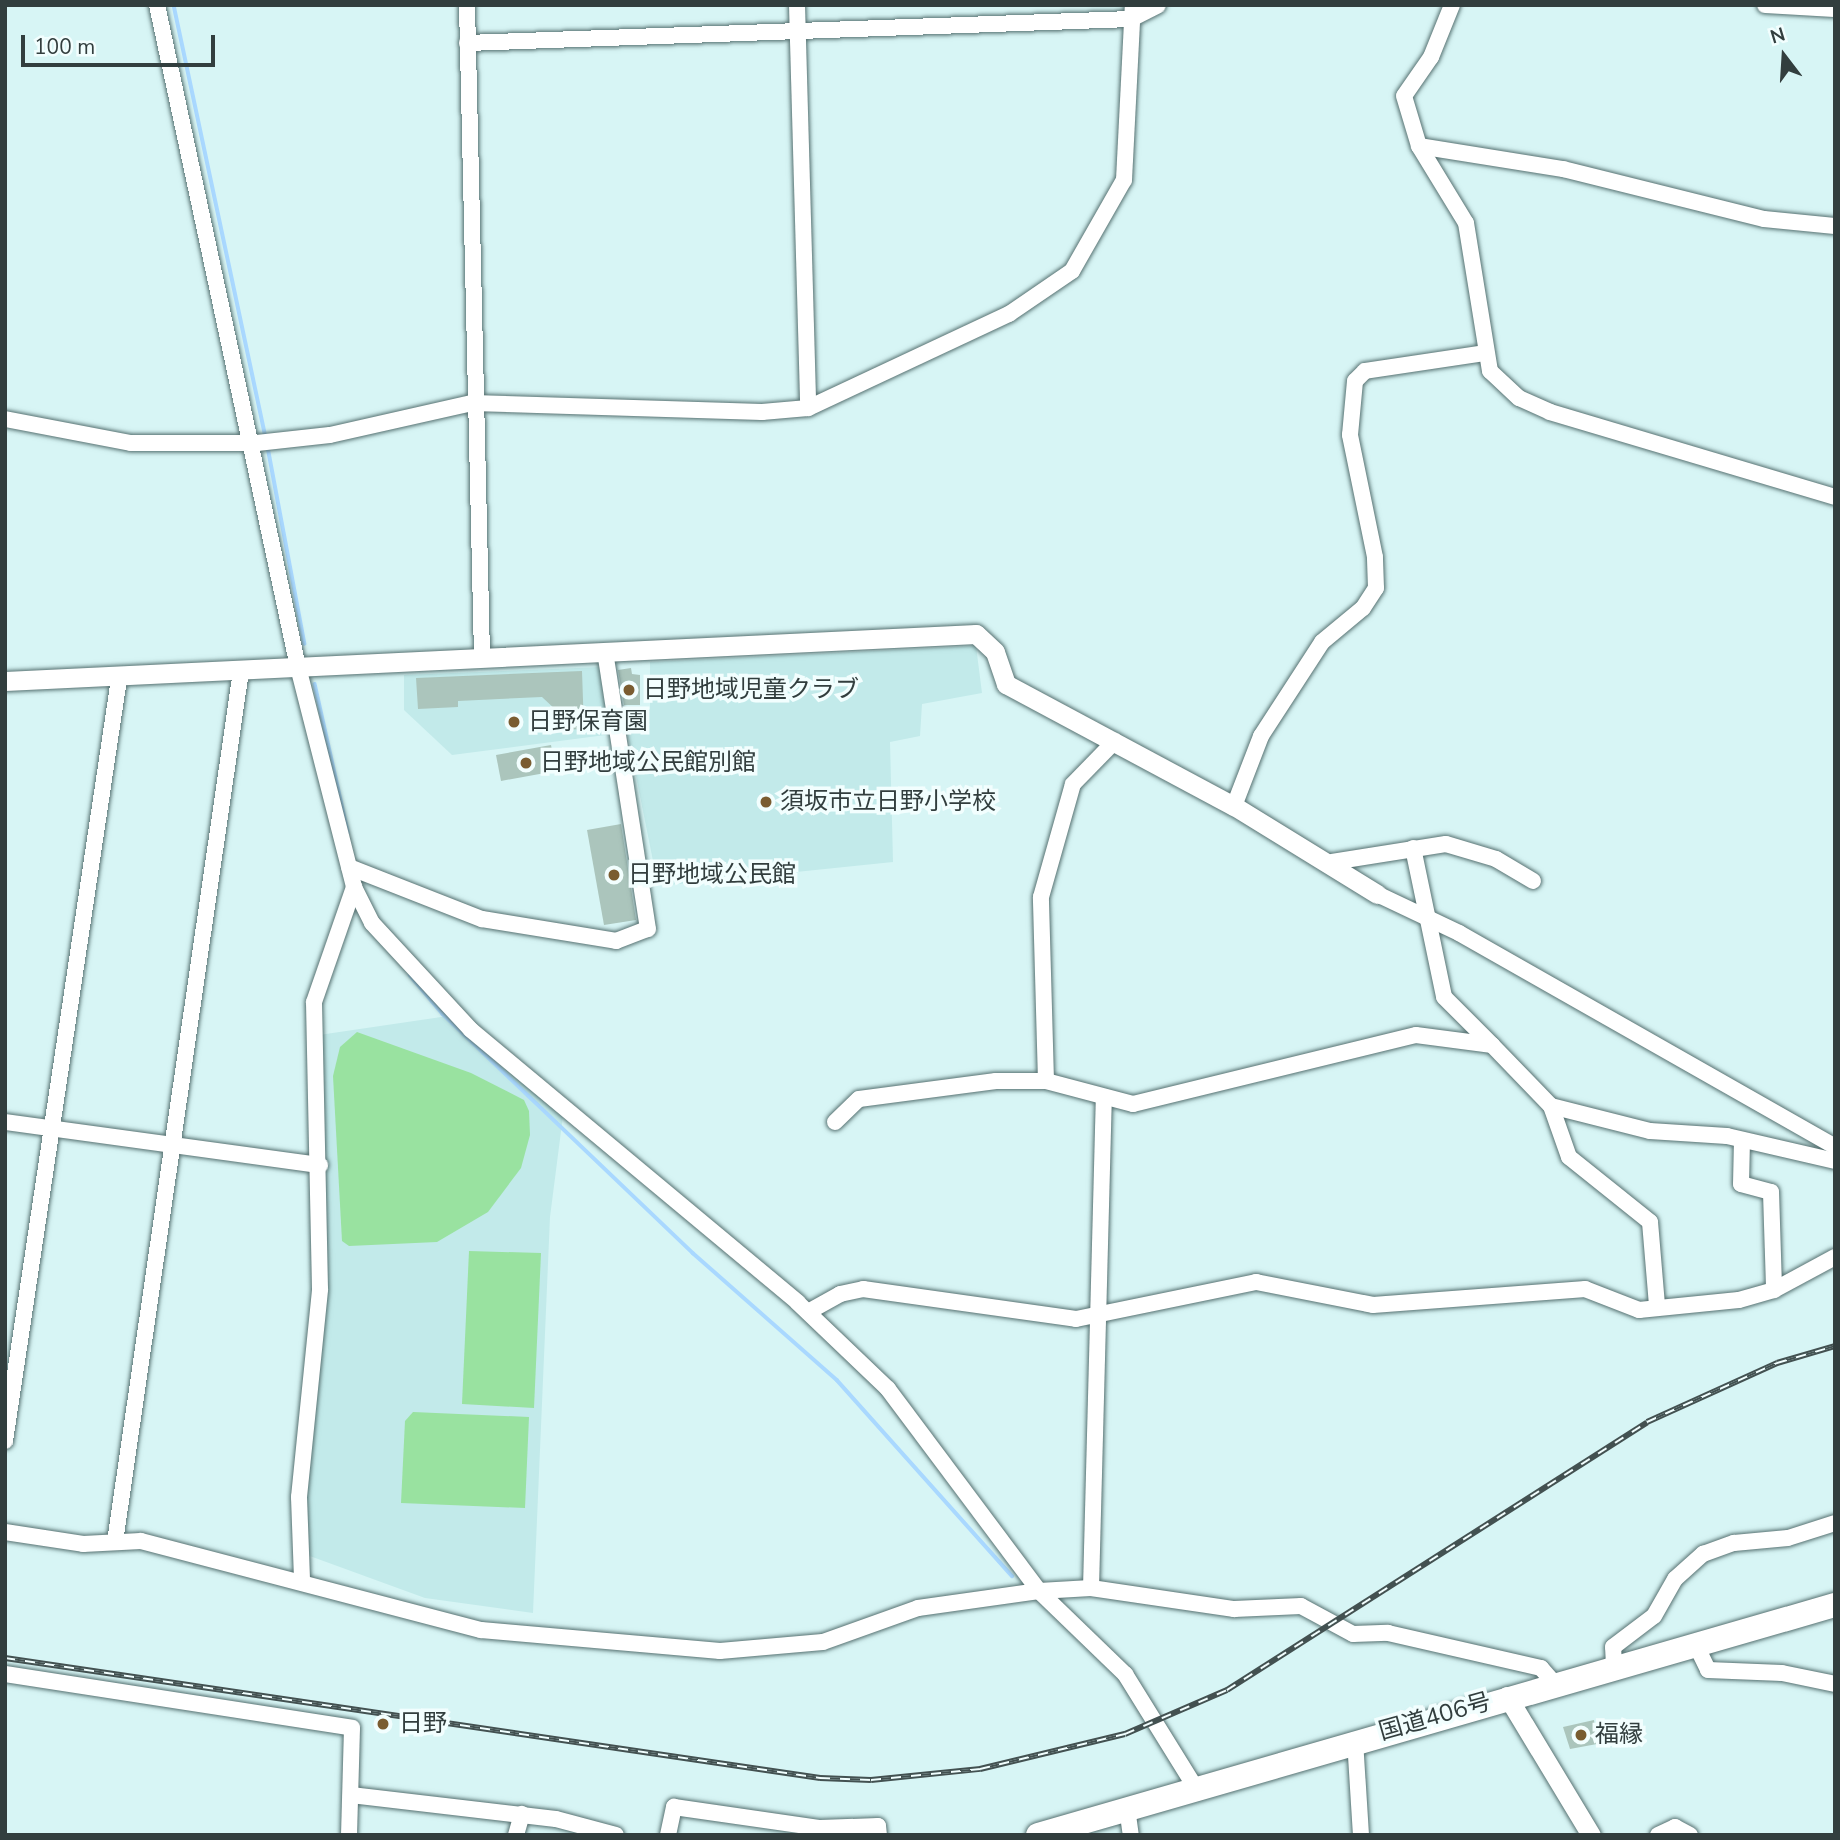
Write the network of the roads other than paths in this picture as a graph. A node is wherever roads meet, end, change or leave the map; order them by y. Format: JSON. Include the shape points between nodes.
{"nodes":[{"id":1,"x":157,"y":5,"type":"edge"},
{"id":2,"x":467,"y":5,"type":"edge"},
{"id":3,"x":797,"y":5,"type":"edge"},
{"id":4,"x":1158,"y":5,"type":"edge"},
{"id":5,"x":1452,"y":5,"type":"edge"},
{"id":6,"x":1765,"y":5,"type":"edge"},
{"id":7,"x":1799,"y":6,"type":"edge"},
{"id":8,"x":1835,"y":9,"type":"edge"},
{"id":9,"x":1132,"y":12,"type":"edge"},
{"id":10,"x":799,"y":31,"type":"junction"},
{"id":11,"x":467,"y":43,"type":"junction"},
{"id":12,"x":1419,"y":146,"type":"junction"},
{"id":13,"x":1835,"y":226,"type":"edge"},
{"id":14,"x":1485,"y":354,"type":"junction"},
{"id":15,"x":472,"y":403,"type":"junction"},
{"id":16,"x":808,"y":408,"type":"junction"},
{"id":17,"x":5,"y":419,"type":"edge"},
{"id":18,"x":260,"y":443,"type":"junction"},
{"id":19,"x":1835,"y":497,"type":"edge"},
{"id":20,"x":606,"y":652,"type":"junction"},
{"id":21,"x":482,"y":657,"type":"junction"},
{"id":22,"x":298,"y":667,"type":"junction"},
{"id":23,"x":241,"y":671,"type":"junction"},
{"id":24,"x":119,"y":679,"type":"junction"},
{"id":25,"x":5,"y":681,"type":"edge"},
{"id":26,"x":1115,"y":741,"type":"junction"},
{"id":27,"x":1234,"y":806,"type":"junction"},
{"id":28,"x":1413,"y":848,"type":"junction"},
{"id":29,"x":1332,"y":862,"type":"junction"},
{"id":30,"x":349,"y":867,"type":"junction"},
{"id":31,"x":1532,"y":881,"type":"dead end"},
{"id":32,"x":354,"y":887,"type":"junction"},
{"id":33,"x":1377,"y":894,"type":"joint"},
{"id":34,"x":1426,"y":915,"type":"junction"},
{"id":35,"x":1492,"y":1045,"type":"junction"},
{"id":36,"x":1046,"y":1081,"type":"junction"},
{"id":37,"x":1104,"y":1100,"type":"junction"},
{"id":38,"x":1551,"y":1107,"type":"junction"},
{"id":39,"x":5,"y":1122,"type":"edge"},
{"id":40,"x":835,"y":1122,"type":"dead end"},
{"id":41,"x":54,"y":1129,"type":"junction"},
{"id":42,"x":1742,"y":1140,"type":"junction"},
{"id":43,"x":172,"y":1145,"type":"junction"},
{"id":44,"x":1835,"y":1147,"type":"edge"},
{"id":45,"x":1835,"y":1161,"type":"edge"},
{"id":46,"x":320,"y":1165,"type":"junction"},
{"id":47,"x":1835,"y":1256,"type":"edge"},
{"id":48,"x":1774,"y":1290,"type":"junction"},
{"id":49,"x":1657,"y":1307,"type":"junction"},
{"id":50,"x":808,"y":1312,"type":"junction"},
{"id":51,"x":1097,"y":1318,"type":"junction"},
{"id":52,"x":5,"y":1441,"type":"edge"},
{"id":53,"x":1835,"y":1522,"type":"edge"},
{"id":54,"x":5,"y":1532,"type":"edge"},
{"id":55,"x":115,"y":1542,"type":"junction"},
{"id":56,"x":302,"y":1579,"type":"junction"},
{"id":57,"x":1091,"y":1588,"type":"junction"},
{"id":58,"x":1039,"y":1591,"type":"junction"},
{"id":59,"x":1835,"y":1605,"type":"edge"},
{"id":60,"x":1695,"y":1643,"type":"junction"},
{"id":61,"x":1614,"y":1665,"type":"junction"},
{"id":62,"x":5,"y":1674,"type":"edge"},
{"id":63,"x":1553,"y":1682,"type":"junction"},
{"id":64,"x":1835,"y":1684,"type":"edge"},
{"id":65,"x":1507,"y":1696,"type":"junction"},
{"id":66,"x":1354,"y":1741,"type":"junction"},
{"id":67,"x":1195,"y":1787,"type":"junction"},
{"id":68,"x":351,"y":1795,"type":"junction"},
{"id":69,"x":1127,"y":1808,"type":"junction"},
{"id":70,"x":522,"y":1814,"type":"junction"},
{"id":71,"x":349,"y":1835,"type":"edge"},
{"id":72,"x":516,"y":1835,"type":"edge"},
{"id":73,"x":615,"y":1835,"type":"edge"},
{"id":74,"x":668,"y":1835,"type":"edge"},
{"id":75,"x":879,"y":1835,"type":"edge"},
{"id":76,"x":1038,"y":1835,"type":"edge"},
{"id":77,"x":1131,"y":1835,"type":"edge"},
{"id":78,"x":1361,"y":1835,"type":"edge"},
{"id":79,"x":1591,"y":1835,"type":"edge"},
{"id":80,"x":1658,"y":1835,"type":"edge"},
{"id":81,"x":1690,"y":1835,"type":"edge"}],
"edges":[{"from":1,"to":18,"type":"street"},
{"from":2,"to":11,"type":"street"},
{"from":3,"to":10,"type":"street"},
{"from":4,"to":9,"type":"street"},
{"from":5,"to":12,"type":"street","via":[[1431,57],[1404,96]]},
{"from":6,"to":7,"type":"street"},
{"from":7,"to":8,"type":"street"},
{"from":9,"to":10,"type":"street"},
{"from":9,"to":16,"type":"street","via":[[1124,180],[1072,271],[1009,314]]},
{"from":10,"to":11,"type":"street"},
{"from":10,"to":16,"type":"street"},
{"from":11,"to":15,"type":"street"},
{"from":12,"to":13,"type":"street","via":[[1563,169],[1764,219]]},
{"from":12,"to":14,"type":"street","via":[[1466,223]]},
{"from":14,"to":19,"type":"street","via":[[1490,372],[1507,389],[1550,412]]},
{"from":14,"to":27,"type":"street","via":[[1365,371],[1355,380],[1350,435],[1375,557],[1376,588],[1363,608],[1322,642],[1308,663],[1261,736]]},
{"from":15,"to":16,"type":"street","via":[[762,412]]},
{"from":15,"to":18,"type":"street"},
{"from":15,"to":21,"type":"street"},
{"from":17,"to":18,"type":"street","via":[[131,443]]},
{"from":18,"to":22,"type":"street"},
{"from":20,"to":21,"type":"street"},
{"from":20,"to":26,"type":"street","via":[[976,634],[995,652],[1006,684]]},
{"from":20,"to":30,"type":"street","via":[[648,929],[616,941],[482,919]]},
{"from":21,"to":22,"type":"street"},
{"from":22,"to":23,"type":"street"},
{"from":22,"to":30,"type":"street"},
{"from":23,"to":24,"type":"street"},
{"from":23,"to":43,"type":"street"},
{"from":24,"to":25,"type":"street"},
{"from":24,"to":41,"type":"street"},
{"from":26,"to":27,"type":"street"},
{"from":26,"to":36,"type":"street","via":[[1073,784],[1041,897]]},
{"from":27,"to":29,"type":"street"},
{"from":28,"to":29,"type":"street"},
{"from":28,"to":31,"type":"street","via":[[1446,844],[1496,859]]},
{"from":28,"to":34,"type":"street"},
{"from":29,"to":33,"type":"street"},
{"from":30,"to":32,"type":"street"},
{"from":32,"to":46,"type":"street","via":[[314,1002]]},
{"from":32,"to":50,"type":"street","via":[[372,923],[471,1030]]},
{"from":33,"to":34,"type":"street"},
{"from":34,"to":35,"type":"street","via":[[1444,998]]},
{"from":34,"to":44,"type":"street"},
{"from":35,"to":37,"type":"street","via":[[1416,1035],[1133,1104]]},
{"from":35,"to":38,"type":"street"},
{"from":36,"to":37,"type":"street"},
{"from":36,"to":40,"type":"street","via":[[938,1086],[859,1099]]},
{"from":37,"to":51,"type":"street"},
{"from":38,"to":42,"type":"street","via":[[1650,1131]]},
{"from":38,"to":49,"type":"street","via":[[1569,1157],[1650,1222]]},
{"from":39,"to":41,"type":"street"},
{"from":41,"to":43,"type":"street"},
{"from":41,"to":52,"type":"street"},
{"from":42,"to":45,"type":"street"},
{"from":42,"to":48,"type":"street","via":[[1741,1184],[1771,1192]]},
{"from":43,"to":46,"type":"street"},
{"from":43,"to":55,"type":"street"},
{"from":46,"to":56,"type":"street","via":[[316,1362],[299,1497]]},
{"from":47,"to":48,"type":"street"},
{"from":48,"to":49,"type":"street","via":[[1739,1300]]},
{"from":49,"to":51,"type":"street","via":[[1639,1310],[1612,1297],[1565,1288],[1373,1305],[1256,1282]]},
{"from":50,"to":51,"type":"street","via":[[839,1294],[863,1289],[1030,1316]]},
{"from":50,"to":58,"type":"street","via":[[888,1389]]},
{"from":51,"to":57,"type":"street"},
{"from":53,"to":61,"type":"street","via":[[1788,1538],[1734,1543],[1703,1554],[1675,1579],[1654,1616],[1614,1647]]},
{"from":54,"to":55,"type":"street","via":[[83,1544]]},
{"from":55,"to":56,"type":"street","via":[[141,1541]]},
{"from":56,"to":58,"type":"street","via":[[399,1612],[481,1630],[720,1651],[823,1642],[918,1608]]},
{"from":57,"to":58,"type":"street"},
{"from":57,"to":63,"type":"street","via":[[1234,1609],[1301,1606],[1353,1634],[1388,1633],[1541,1668]]},
{"from":58,"to":67,"type":"street","via":[[1125,1674]]},
{"from":59,"to":60,"type":"highway","name":"国道406号"},
{"from":60,"to":61,"type":"highway","name":"国道406号"},
{"from":60,"to":64,"type":"street","via":[[1708,1670],[1782,1673]]},
{"from":61,"to":63,"type":"highway","name":"国道406号"},
{"from":62,"to":68,"type":"street","via":[[352,1728]]},
{"from":63,"to":65,"type":"highway","name":"国道406号"},
{"from":65,"to":66,"type":"highway","name":"国道406号"},
{"from":65,"to":79,"type":"street"},
{"from":66,"to":67,"type":"highway","name":"国道406号"},
{"from":66,"to":78,"type":"street"},
{"from":67,"to":69,"type":"highway","name":"国道406号"},
{"from":68,"to":70,"type":"street"},
{"from":68,"to":71,"type":"street"},
{"from":69,"to":76,"type":"highway","name":"国道406号"},
{"from":69,"to":77,"type":"street"},
{"from":70,"to":72,"type":"street"},
{"from":70,"to":73,"type":"street"},
{"from":74,"to":75,"type":"street","via":[[674,1807],[820,1828],[878,1826]]},
{"from":80,"to":81,"type":"street","via":[[1675,1827]]}]}
